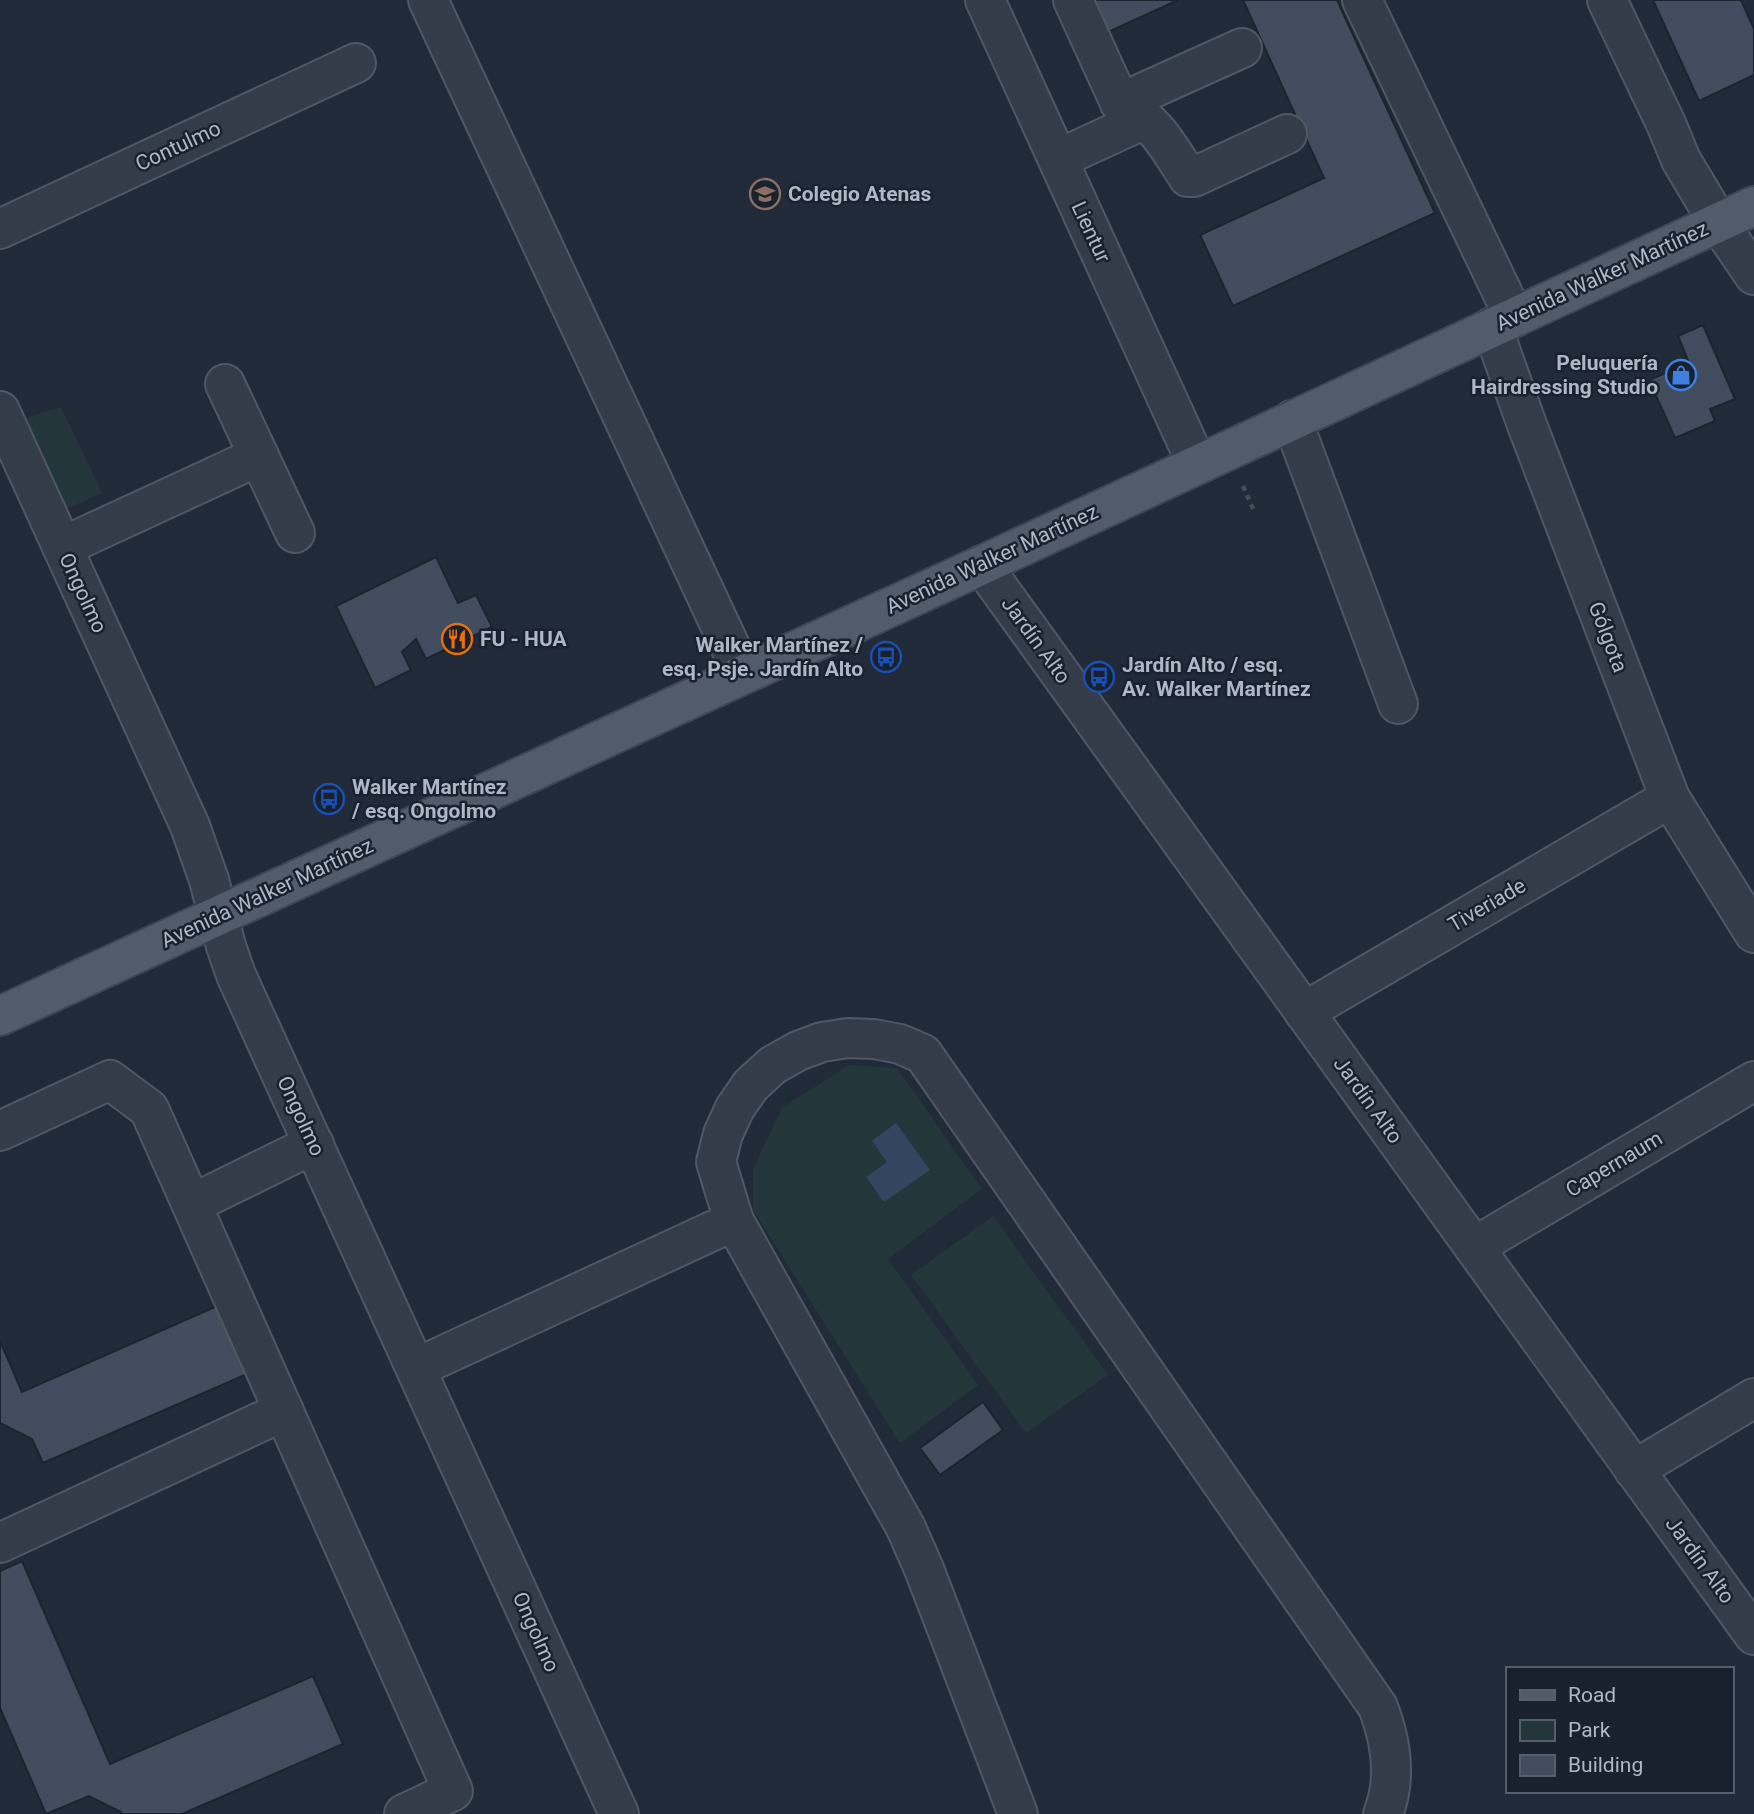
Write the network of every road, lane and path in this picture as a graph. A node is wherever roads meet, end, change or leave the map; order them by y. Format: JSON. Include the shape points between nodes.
{"nodes":[{"id":1,"x":428,"y":0,"type":"edge"},
{"id":2,"x":985,"y":0,"type":"edge"},
{"id":3,"x":1073,"y":0,"type":"edge"},
{"id":4,"x":1362,"y":0,"type":"edge"},
{"id":5,"x":1607,"y":0,"type":"edge"},
{"id":6,"x":1242,"y":48,"type":"dead end"},
{"id":7,"x":356,"y":63,"type":"dead end"},
{"id":8,"x":1132,"y":111,"type":"junction"},
{"id":9,"x":1287,"y":134,"type":"dead end"},
{"id":10,"x":1058,"y":159,"type":"junction"},
{"id":11,"x":1754,"y":206,"type":"edge"},
{"id":12,"x":1718,"y":222,"type":"junction"},
{"id":13,"x":0,"y":229,"type":"edge"},
{"id":14,"x":1754,"y":275,"type":"edge"},
{"id":15,"x":1503,"y":322,"type":"junction"},
{"id":16,"x":225,"y":384,"type":"dead end"},
{"id":17,"x":0,"y":411,"type":"edge"},
{"id":18,"x":1292,"y":420,"type":"junction"},
{"id":19,"x":259,"y":456,"type":"junction"},
{"id":20,"x":1197,"y":464,"type":"junction"},
{"id":21,"x":295,"y":533,"type":"dead end"},
{"id":22,"x":62,"y":547,"type":"junction"},
{"id":23,"x":982,"y":565,"type":"junction"},
{"id":24,"x":743,"y":674,"type":"junction"},
{"id":25,"x":1398,"y":704,"type":"dead end"},
{"id":26,"x":1670,"y":799,"type":"junction"},
{"id":27,"x":218,"y":916,"type":"junction"},
{"id":28,"x":1754,"y":933,"type":"edge"},
{"id":29,"x":1304,"y":1012,"type":"junction"},
{"id":30,"x":0,"y":1016,"type":"edge"},
{"id":31,"x":1754,"y":1081,"type":"edge"},
{"id":32,"x":0,"y":1131,"type":"edge"},
{"id":33,"x":314,"y":1144,"type":"junction"},
{"id":34,"x":192,"y":1204,"type":"junction"},
{"id":35,"x":734,"y":1221,"type":"junction"},
{"id":36,"x":1474,"y":1247,"type":"junction"},
{"id":37,"x":416,"y":1368,"type":"junction"},
{"id":38,"x":1754,"y":1398,"type":"edge"},
{"id":39,"x":284,"y":1411,"type":"junction"},
{"id":40,"x":1634,"y":1470,"type":"junction"},
{"id":41,"x":0,"y":1543,"type":"edge"},
{"id":42,"x":1754,"y":1635,"type":"edge"},
{"id":43,"x":404,"y":1814,"type":"edge"},
{"id":44,"x":619,"y":1814,"type":"edge"},
{"id":45,"x":1018,"y":1814,"type":"edge"},
{"id":46,"x":1383,"y":1814,"type":"edge"}],
"edges":[{"from":1,"to":24,"type":"street"},
{"from":2,"to":10,"type":"street","name":"Lientur"},
{"from":3,"to":8,"type":"street"},
{"from":4,"to":15,"type":"street","name":"Gólgota"},
{"from":5,"to":12,"type":"street","via":[[1681,160]]},
{"from":6,"to":8,"type":"street"},
{"from":7,"to":13,"type":"street","name":"Contulmo"},
{"from":8,"to":9,"type":"street","via":[[1158,131],[1188,177]]},
{"from":8,"to":10,"type":"street"},
{"from":10,"to":20,"type":"street","name":"Lientur"},
{"from":11,"to":12,"type":"main road","name":"Avenida Walker Martínez"},
{"from":12,"to":14,"type":"street"},
{"from":12,"to":15,"type":"main road","name":"Avenida Walker Martínez"},
{"from":15,"to":18,"type":"main road","name":"Avenida Walker Martínez"},
{"from":15,"to":26,"type":"street","name":"Gólgota","via":[[1532,438]]},
{"from":16,"to":19,"type":"street"},
{"from":17,"to":22,"type":"street","name":"Ongolmo"},
{"from":18,"to":20,"type":"main road","name":"Avenida Walker Martínez"},
{"from":18,"to":25,"type":"street"},
{"from":19,"to":21,"type":"street"},
{"from":19,"to":22,"type":"street"},
{"from":20,"to":23,"type":"main road","name":"Avenida Walker Martínez"},
{"from":22,"to":27,"type":"street","name":"Ongolmo","via":[[190,826]]},
{"from":23,"to":24,"type":"main road","name":"Avenida Walker Martínez"},
{"from":23,"to":29,"type":"street","name":"Jardín Alto"},
{"from":24,"to":27,"type":"main road","name":"Avenida Walker Martínez"},
{"from":26,"to":28,"type":"street","name":"Gólgota"},
{"from":26,"to":29,"type":"street","name":"Tiveriade"},
{"from":27,"to":30,"type":"main road","name":"Avenida Walker Martínez"},
{"from":27,"to":33,"type":"street","name":"Ongolmo","via":[[236,975]]},
{"from":29,"to":36,"type":"street","name":"Jardín Alto"},
{"from":31,"to":36,"type":"street","name":"Capernaum"},
{"from":32,"to":34,"type":"street","via":[[110,1080],[149,1109]]},
{"from":33,"to":34,"type":"street"},
{"from":33,"to":37,"type":"street","name":"Ongolmo"},
{"from":34,"to":39,"type":"street"},
{"from":35,"to":37,"type":"street"},
{"from":35,"to":45,"type":"street","via":[[906,1528]]},
{"from":35,"to":46,"type":"street","via":[[716,1162],[735,1108],[773,1065],[822,1042],[848,1038],[900,1044],[923,1054],[1377,1707],[1390,1752],[1391,1779]]},
{"from":36,"to":40,"type":"street","name":"Jardín Alto"},
{"from":37,"to":44,"type":"street","name":"Ongolmo"},
{"from":38,"to":40,"type":"street"},
{"from":39,"to":41,"type":"street"},
{"from":39,"to":43,"type":"street","via":[[453,1791]]},
{"from":40,"to":42,"type":"street","name":"Jardín Alto"}]}
